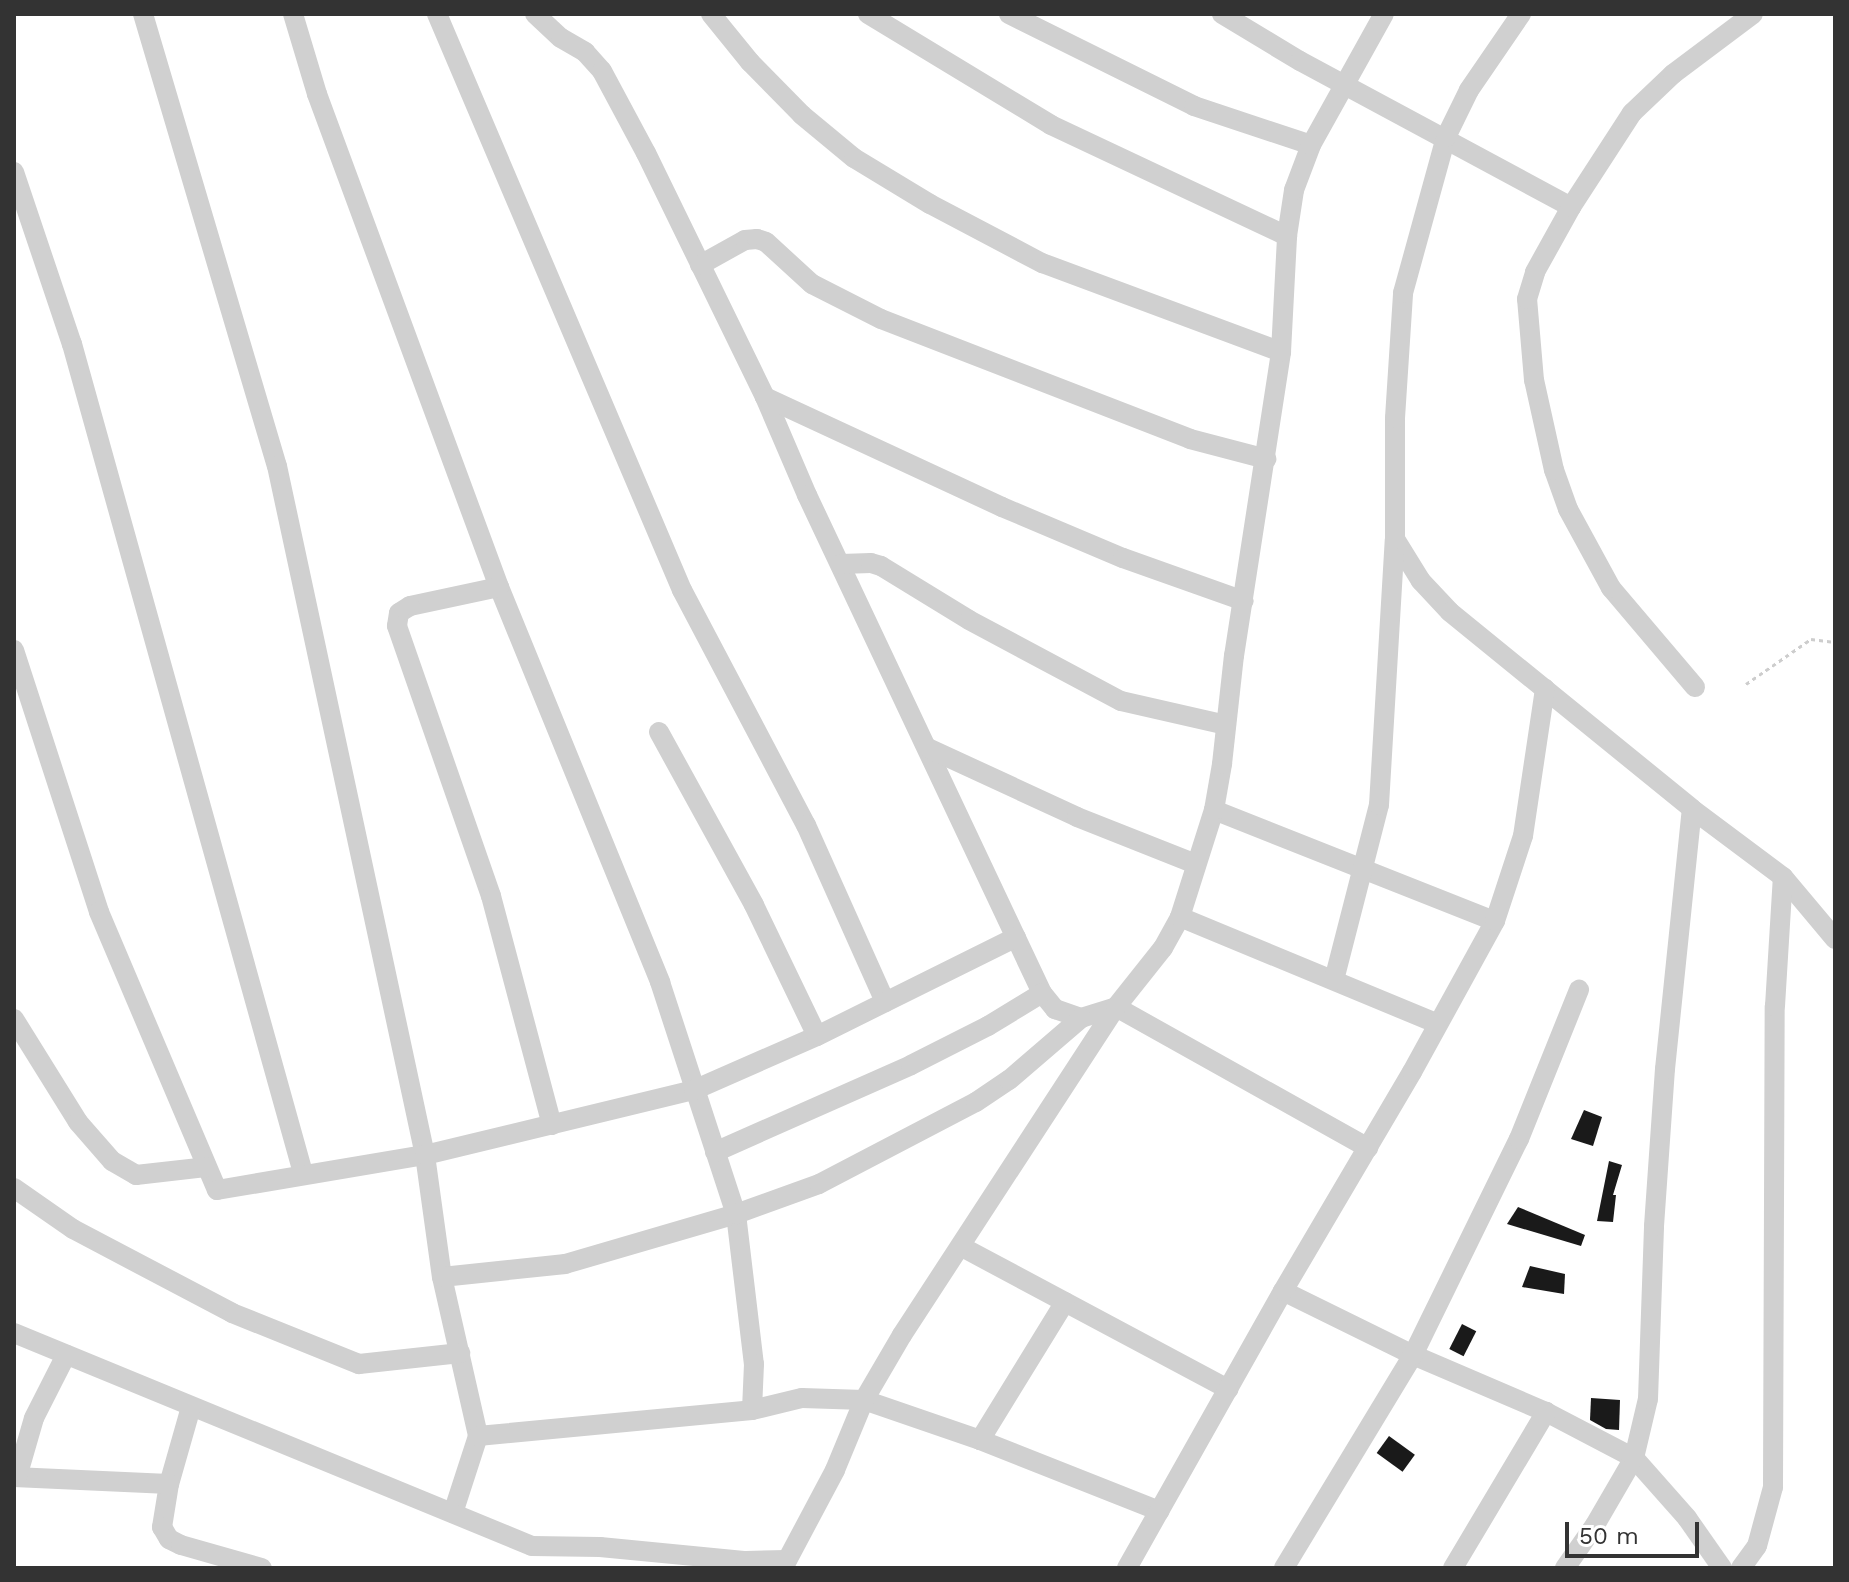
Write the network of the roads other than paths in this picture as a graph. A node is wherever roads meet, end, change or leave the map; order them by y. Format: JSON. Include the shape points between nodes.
{"nodes":[{"id":1,"x":143,"y":14,"type":"edge"},
{"id":2,"x":293,"y":14,"type":"edge"},
{"id":3,"x":437,"y":14,"type":"edge"},
{"id":4,"x":535,"y":14,"type":"edge"},
{"id":5,"x":711,"y":14,"type":"edge"},
{"id":6,"x":868,"y":14,"type":"edge"},
{"id":7,"x":1009,"y":14,"type":"edge"},
{"id":8,"x":1222,"y":14,"type":"edge"},
{"id":9,"x":1384,"y":14,"type":"edge"},
{"id":10,"x":1521,"y":14,"type":"edge"},
{"id":11,"x":1753,"y":14,"type":"edge"},
{"id":12,"x":1344,"y":83,"type":"junction"},
{"id":13,"x":1446,"y":137,"type":"junction"},
{"id":14,"x":1311,"y":145,"type":"junction"},
{"id":15,"x":16,"y":186,"type":"edge"},
{"id":16,"x":1571,"y":207,"type":"junction"},
{"id":17,"x":1287,"y":236,"type":"junction"},
{"id":18,"x":700,"y":265,"type":"junction"},
{"id":19,"x":1281,"y":352,"type":"junction"},
{"id":20,"x":765,"y":397,"type":"junction"},
{"id":21,"x":1266,"y":459,"type":"junction"},
{"id":22,"x":1395,"y":539,"type":"junction"},
{"id":23,"x":841,"y":564,"type":"junction"},
{"id":24,"x":499,"y":587,"type":"junction"},
{"id":25,"x":1244,"y":601,"type":"junction"},
{"id":26,"x":14,"y":650,"type":"edge"},
{"id":27,"x":1695,"y":687,"type":"dead end"},
{"id":28,"x":1545,"y":689,"type":"junction"},
{"id":29,"x":1226,"y":725,"type":"junction"},
{"id":30,"x":659,"y":732,"type":"dead end"},
{"id":31,"x":928,"y":748,"type":"junction"},
{"id":32,"x":1692,"y":809,"type":"junction"},
{"id":33,"x":1214,"y":810,"type":"junction"},
{"id":34,"x":1196,"y":864,"type":"junction"},
{"id":35,"x":1364,"y":871,"type":"junction"},
{"id":36,"x":1783,"y":877,"type":"junction"},
{"id":37,"x":1180,"y":917,"type":"junction"},
{"id":38,"x":1495,"y":921,"type":"junction"},
{"id":39,"x":1016,"y":937,"type":"junction"},
{"id":40,"x":1835,"y":939,"type":"edge"},
{"id":41,"x":1334,"y":980,"type":"junction"},
{"id":42,"x":1579,"y":990,"type":"dead end"},
{"id":43,"x":1042,"y":993,"type":"junction"},
{"id":44,"x":885,"y":1002,"type":"junction"},
{"id":45,"x":1116,"y":1007,"type":"junction"},
{"id":46,"x":1081,"y":1018,"type":"junction"},
{"id":47,"x":14,"y":1019,"type":"edge"},
{"id":48,"x":1438,"y":1024,"type":"junction"},
{"id":49,"x":817,"y":1036,"type":"junction"},
{"id":50,"x":694,"y":1090,"type":"junction"},
{"id":51,"x":552,"y":1125,"type":"junction"},
{"id":52,"x":1368,"y":1148,"type":"junction"},
{"id":53,"x":715,"y":1152,"type":"junction"},
{"id":54,"x":425,"y":1155,"type":"junction"},
{"id":55,"x":206,"y":1167,"type":"junction"},
{"id":56,"x":303,"y":1173,"type":"junction"},
{"id":57,"x":14,"y":1188,"type":"edge"},
{"id":58,"x":736,"y":1214,"type":"junction"},
{"id":59,"x":962,"y":1247,"type":"junction"},
{"id":60,"x":442,"y":1277,"type":"junction"},
{"id":61,"x":1283,"y":1291,"type":"junction"},
{"id":62,"x":1065,"y":1302,"type":"junction"},
{"id":63,"x":14,"y":1333,"type":"edge"},
{"id":64,"x":460,"y":1353,"type":"junction"},
{"id":65,"x":66,"y":1355,"type":"junction"},
{"id":66,"x":1413,"y":1355,"type":"junction"},
{"id":67,"x":1228,"y":1389,"type":"junction"},
{"id":68,"x":864,"y":1400,"type":"junction"},
{"id":69,"x":191,"y":1407,"type":"junction"},
{"id":70,"x":752,"y":1410,"type":"junction"},
{"id":71,"x":1546,"y":1412,"type":"junction"},
{"id":72,"x":24,"y":1415,"type":"edge"},
{"id":73,"x":478,"y":1436,"type":"junction"},
{"id":74,"x":980,"y":1440,"type":"junction"},
{"id":75,"x":1634,"y":1458,"type":"junction"},
{"id":76,"x":15,"y":1477,"type":"edge"},
{"id":77,"x":169,"y":1484,"type":"junction"},
{"id":78,"x":1159,"y":1511,"type":"junction"},
{"id":79,"x":453,"y":1513,"type":"junction"},
{"id":80,"x":785,"y":1564,"type":"edge"},
{"id":81,"x":262,"y":1568,"type":"edge"},
{"id":82,"x":1127,"y":1568,"type":"edge"},
{"id":83,"x":1284,"y":1568,"type":"edge"},
{"id":84,"x":1453,"y":1568,"type":"edge"},
{"id":85,"x":1565,"y":1568,"type":"edge"},
{"id":86,"x":1722,"y":1568,"type":"edge"},
{"id":87,"x":1741,"y":1568,"type":"edge"}],
"edges":[{"from":1,"to":54,"type":"street","via":[[277,466]]},
{"from":2,"to":24,"type":"street","via":[[317,94]]},
{"from":3,"to":44,"type":"street","via":[[682,590],[806,825]]},
{"from":4,"to":18,"type":"street","via":[[602,71]]},
{"from":5,"to":19,"type":"street","via":[[802,115],[854,158],[930,204],[1042,263]]},
{"from":6,"to":17,"type":"street","via":[[1051,125]]},
{"from":7,"to":14,"type":"street","via":[[1194,106]]},
{"from":8,"to":12,"type":"street"},
{"from":9,"to":12,"type":"street"},
{"from":10,"to":13,"type":"street","via":[[1469,90]]},
{"from":11,"to":16,"type":"street","via":[[1673,74],[1632,113]]},
{"from":12,"to":13,"type":"street"},
{"from":12,"to":14,"type":"street"},
{"from":13,"to":16,"type":"street"},
{"from":13,"to":22,"type":"street","via":[[1403,293]]},
{"from":14,"to":17,"type":"street","via":[[1294,190]]},
{"from":15,"to":56,"type":"street","via":[[76,360]]},
{"from":16,"to":27,"type":"street","via":[[1535,272],[1527,299],[1534,380],[1554,470],[1611,588]]},
{"from":17,"to":19,"type":"street"},
{"from":18,"to":20,"type":"street"},
{"from":18,"to":21,"type":"street","via":[[745,240],[766,242],[812,284],[881,319],[1190,439]]},
{"from":19,"to":21,"type":"street"},
{"from":20,"to":23,"type":"street"},
{"from":20,"to":25,"type":"street","via":[[1002,507]]},
{"from":21,"to":25,"type":"street"},
{"from":22,"to":28,"type":"street","via":[[1421,581],[1450,612]]},
{"from":22,"to":35,"type":"street","via":[[1379,805]]},
{"from":23,"to":29,"type":"street","via":[[881,566],[1121,701]]},
{"from":23,"to":31,"type":"street"},
{"from":24,"to":50,"type":"street","via":[[660,982]]},
{"from":24,"to":51,"type":"street","via":[[410,606],[399,613],[397,626],[491,896]]},
{"from":25,"to":29,"type":"street"},
{"from":26,"to":55,"type":"street","via":[[99,912]]},
{"from":28,"to":32,"type":"street"},
{"from":28,"to":38,"type":"street","via":[[1523,836]]},
{"from":29,"to":33,"type":"street"},
{"from":30,"to":49,"type":"street"},
{"from":31,"to":34,"type":"street","via":[[1077,817]]},
{"from":31,"to":39,"type":"street"},
{"from":32,"to":36,"type":"street"},
{"from":32,"to":75,"type":"street","via":[[1665,1069],[1648,1399]]},
{"from":33,"to":34,"type":"street"},
{"from":33,"to":35,"type":"street"},
{"from":34,"to":37,"type":"street"},
{"from":35,"to":38,"type":"street"},
{"from":35,"to":41,"type":"street"},
{"from":36,"to":40,"type":"street"},
{"from":36,"to":87,"type":"street","via":[[1775,1006],[1773,1487],[1757,1546]]},
{"from":37,"to":41,"type":"street"},
{"from":37,"to":45,"type":"street","via":[[1163,948]]},
{"from":38,"to":48,"type":"street"},
{"from":39,"to":43,"type":"street"},
{"from":39,"to":44,"type":"street"},
{"from":41,"to":48,"type":"street"},
{"from":42,"to":66,"type":"street","via":[[1519,1139]]},
{"from":43,"to":46,"type":"street","via":[[1055,1009]]},
{"from":43,"to":53,"type":"street","via":[[911,1065]]},
{"from":44,"to":49,"type":"street"},
{"from":45,"to":46,"type":"street"},
{"from":45,"to":52,"type":"street"},
{"from":45,"to":59,"type":"street"},
{"from":46,"to":58,"type":"street","via":[[976,1102],[819,1184]]},
{"from":47,"to":55,"type":"street","via":[[78,1122],[112,1161],[136,1175]]},
{"from":48,"to":52,"type":"street"},
{"from":49,"to":50,"type":"street"},
{"from":50,"to":51,"type":"street"},
{"from":50,"to":53,"type":"street"},
{"from":51,"to":54,"type":"street"},
{"from":52,"to":61,"type":"street"},
{"from":53,"to":58,"type":"street"},
{"from":54,"to":56,"type":"street"},
{"from":54,"to":60,"type":"street"},
{"from":55,"to":56,"type":"street","via":[[217,1190]]},
{"from":57,"to":64,"type":"street","via":[[73,1229],[232,1313],[359,1364]]},
{"from":58,"to":60,"type":"street","via":[[565,1264]]},
{"from":58,"to":70,"type":"street","via":[[751,1319]]},
{"from":59,"to":62,"type":"street"},
{"from":59,"to":68,"type":"street"},
{"from":60,"to":64,"type":"street"},
{"from":61,"to":66,"type":"street"},
{"from":61,"to":67,"type":"street"},
{"from":62,"to":67,"type":"street"},
{"from":62,"to":74,"type":"street"},
{"from":63,"to":65,"type":"street"},
{"from":64,"to":73,"type":"street"},
{"from":65,"to":69,"type":"street"},
{"from":65,"to":72,"type":"street"},
{"from":66,"to":71,"type":"street"},
{"from":66,"to":83,"type":"street"},
{"from":67,"to":78,"type":"street"},
{"from":68,"to":70,"type":"street","via":[[802,1398]]},
{"from":68,"to":74,"type":"street"},
{"from":68,"to":80,"type":"street","via":[[835,1470]]},
{"from":69,"to":77,"type":"street"},
{"from":69,"to":79,"type":"street"},
{"from":70,"to":73,"type":"street"},
{"from":71,"to":75,"type":"street"},
{"from":71,"to":84,"type":"street"},
{"from":72,"to":76,"type":"street"},
{"from":73,"to":79,"type":"street"},
{"from":74,"to":78,"type":"street"},
{"from":75,"to":85,"type":"street"},
{"from":75,"to":86,"type":"street"},
{"from":76,"to":77,"type":"street"},
{"from":77,"to":81,"type":"street","via":[[162,1527],[169,1539]]},
{"from":78,"to":82,"type":"street"},
{"from":79,"to":80,"type":"street","via":[[532,1546]]}]}
